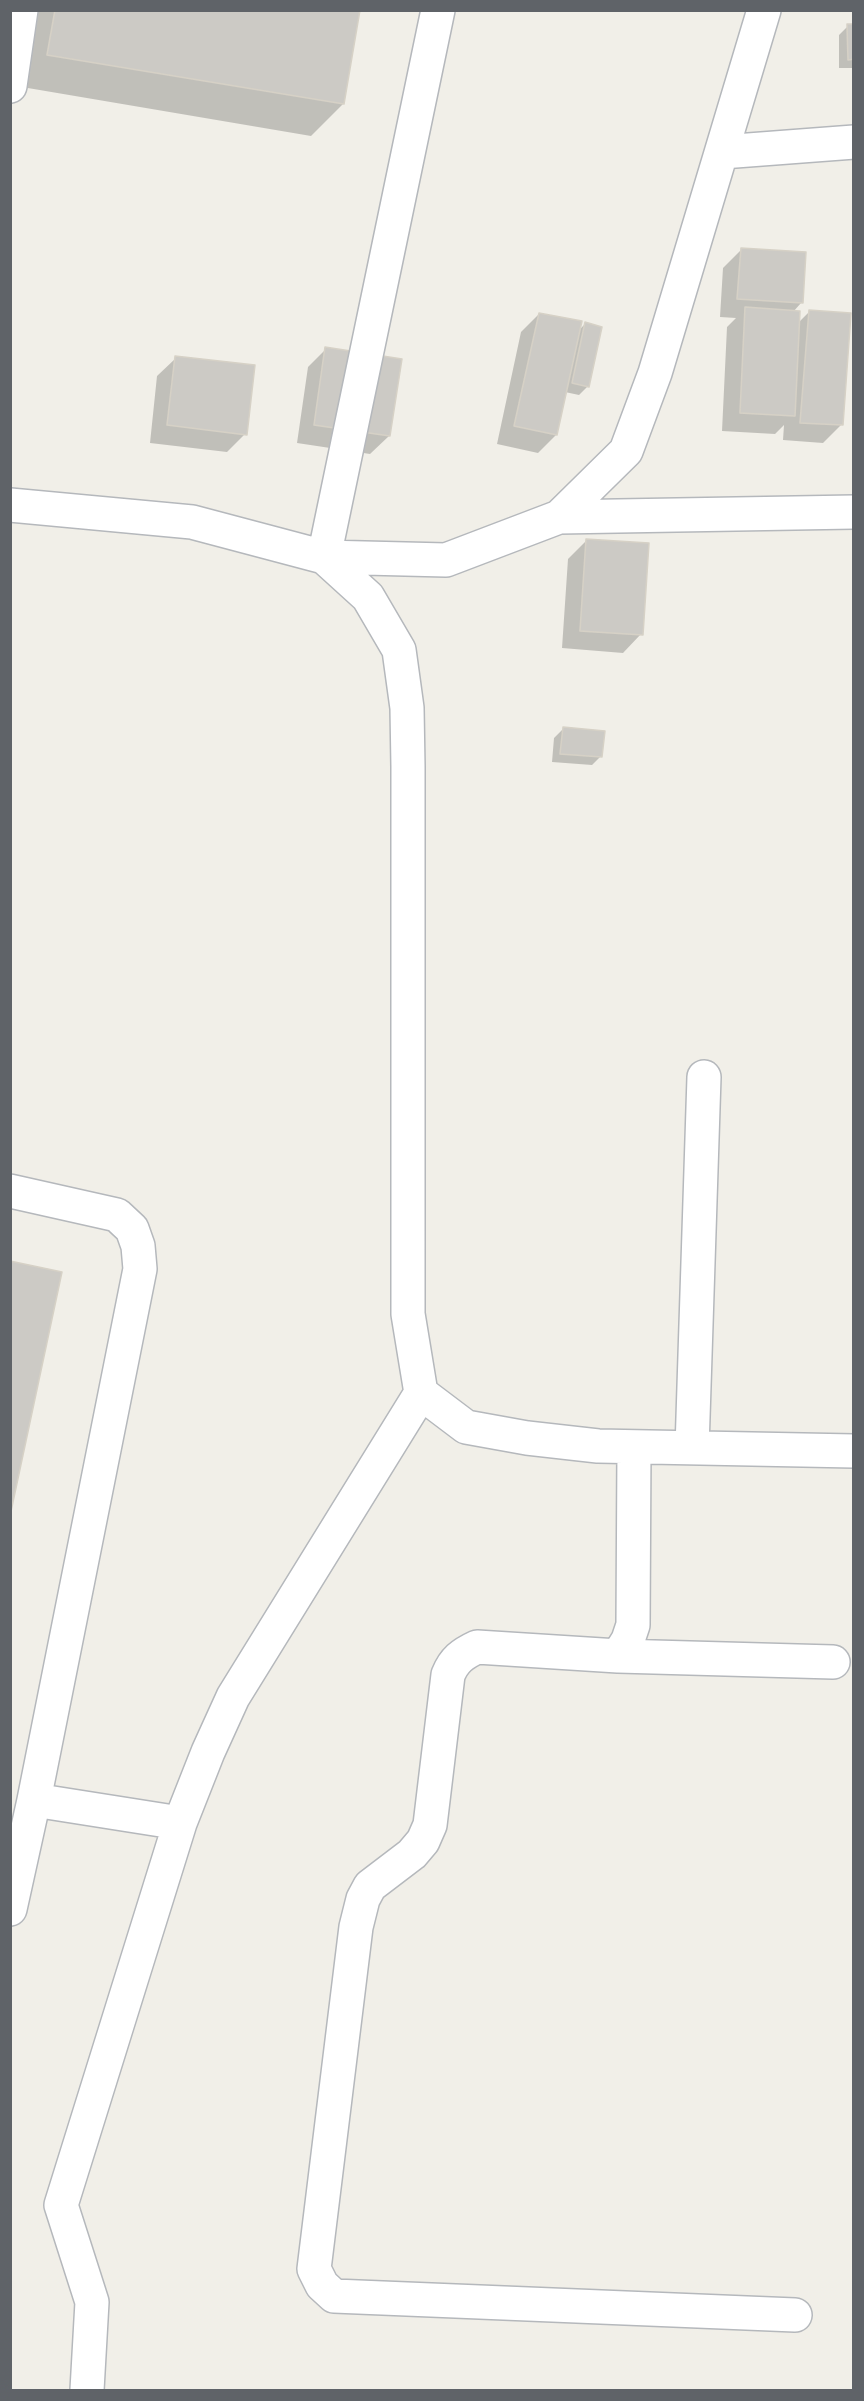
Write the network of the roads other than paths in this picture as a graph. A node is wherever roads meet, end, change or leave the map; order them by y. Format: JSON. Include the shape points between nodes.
{"nodes":[{"id":1,"x":21,"y":10,"type":"edge"},
{"id":2,"x":438,"y":10,"type":"edge"},
{"id":3,"x":764,"y":10,"type":"edge"},
{"id":4,"x":10,"y":86,"type":"edge"},
{"id":5,"x":854,"y":142,"type":"edge"},
{"id":6,"x":722,"y":152,"type":"junction"},
{"id":7,"x":10,"y":505,"type":"edge"},
{"id":8,"x":854,"y":512,"type":"edge"},
{"id":9,"x":559,"y":518,"type":"junction"},
{"id":10,"x":324,"y":557,"type":"junction"},
{"id":11,"x":704,"y":1077,"type":"dead end"},
{"id":12,"x":10,"y":1191,"type":"edge"},
{"id":13,"x":422,"y":1393,"type":"junction"},
{"id":14,"x":634,"y":1447,"type":"junction"},
{"id":15,"x":692,"y":1448,"type":"junction"},
{"id":16,"x":854,"y":1451,"type":"edge"},
{"id":17,"x":618,"y":1656,"type":"junction"},
{"id":18,"x":833,"y":1662,"type":"dead end"},
{"id":19,"x":34,"y":1800,"type":"junction"},
{"id":20,"x":180,"y":1823,"type":"junction"},
{"id":21,"x":10,"y":1909,"type":"edge"},
{"id":22,"x":795,"y":2315,"type":"dead end"},
{"id":23,"x":87,"y":2391,"type":"edge"}],
"edges":[{"from":1,"to":4,"type":"street"},
{"from":2,"to":10,"type":"street"},
{"from":3,"to":6,"type":"street"},
{"from":5,"to":6,"type":"street"},
{"from":6,"to":9,"type":"street","via":[[655,373],[626,451]]},
{"from":7,"to":10,"type":"street","via":[[192,522]]},
{"from":8,"to":9,"type":"street"},
{"from":9,"to":10,"type":"street","via":[[446,560]]},
{"from":10,"to":13,"type":"street","via":[[368,597],[399,650],[407,708],[408,1314]]},
{"from":11,"to":15,"type":"street"},
{"from":12,"to":19,"type":"street","via":[[117,1215],[132,1230],[140,1269]]},
{"from":13,"to":14,"type":"street","via":[[466,1427],[551,1441]]},
{"from":13,"to":20,"type":"street","via":[[233,1697]]},
{"from":14,"to":15,"type":"street"},
{"from":14,"to":17,"type":"street","via":[[633,1624]]},
{"from":15,"to":16,"type":"street"},
{"from":17,"to":18,"type":"street"},
{"from":17,"to":22,"type":"street","via":[[477,1647],[453,1662],[448,1675],[430,1825],[412,1854],[370,1886],[356,1927],[314,2269],[322,2285],[334,2296]]},
{"from":19,"to":20,"type":"street"},
{"from":19,"to":21,"type":"street"},
{"from":20,"to":23,"type":"street","via":[[61,2205],[92,2302]]}]}
